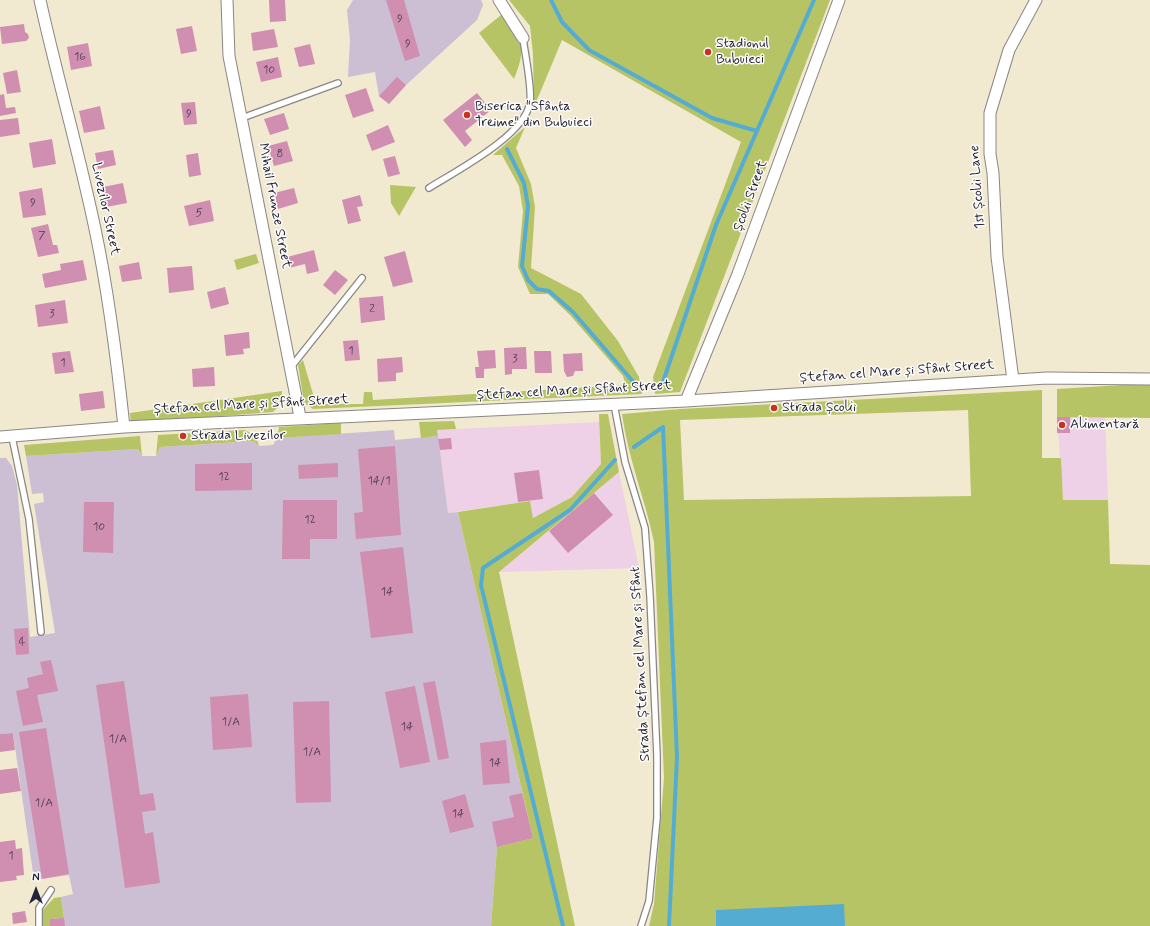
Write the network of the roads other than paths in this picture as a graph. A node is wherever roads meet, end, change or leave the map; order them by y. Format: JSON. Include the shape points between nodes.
{"nodes":[{"id":1,"x":40,"y":0,"type":"edge"},
{"id":2,"x":227,"y":0,"type":"edge"},
{"id":3,"x":499,"y":0,"type":"edge"},
{"id":4,"x":839,"y":0,"type":"edge"},
{"id":5,"x":1036,"y":0,"type":"edge"},
{"id":6,"x":523,"y":38,"type":"joint"},
{"id":7,"x":338,"y":83,"type":"dead end"},
{"id":8,"x":242,"y":118,"type":"junction"},
{"id":9,"x":429,"y":188,"type":"dead end"},
{"id":10,"x":362,"y":278,"type":"dead end"},
{"id":11,"x":291,"y":367,"type":"junction"},
{"id":12,"x":1150,"y":379,"type":"edge"},
{"id":13,"x":1013,"y":380,"type":"junction"},
{"id":14,"x":686,"y":401,"type":"junction"},
{"id":15,"x":614,"y":404,"type":"junction"},
{"id":16,"x":300,"y":417,"type":"junction"},
{"id":17,"x":124,"y":427,"type":"junction"},
{"id":18,"x":0,"y":437,"type":"edge"},
{"id":19,"x":12,"y":437,"type":"junction"},
{"id":20,"x":41,"y":632,"type":"dead end"},
{"id":21,"x":51,"y":890,"type":"dead end"},
{"id":22,"x":39,"y":926,"type":"edge"},
{"id":23,"x":641,"y":926,"type":"edge"}],
"edges":[{"from":1,"to":17,"type":"street","name":"Livezilor Street","via":[[96,230],[109,301]]},
{"from":2,"to":8,"type":"street","name":"Mihail Frunze Street","via":[[229,56]]},
{"from":3,"to":6,"type":"street"},
{"from":4,"to":14,"type":"street","name":"Școlii Street","via":[[738,274]]},
{"from":5,"to":13,"type":"street","name":"1st Școlii Lane","via":[[1009,50],[990,113],[997,257]]},
{"from":6,"to":9,"type":"lane","via":[[530,101],[527,114],[494,147]]},
{"from":7,"to":8,"type":"lane"},
{"from":8,"to":11,"type":"street","name":"Mihail Frunze Street"},
{"from":10,"to":11,"type":"lane"},
{"from":11,"to":16,"type":"street","name":"Mihail Frunze Street"},
{"from":12,"to":13,"type":"street","name":"Ștefan cel Mare și Sfânt Street"},
{"from":13,"to":14,"type":"street","name":"Ștefan cel Mare și Sfânt Street"},
{"from":14,"to":15,"type":"street","name":"Ștefan cel Mare și Sfânt Street"},
{"from":15,"to":16,"type":"street","name":"Ștefan cel Mare și Sfânt Street"},
{"from":15,"to":23,"type":"lane","name":"Strada Ștefan cel Mare și Sfânt","via":[[625,462],[645,528],[650,596],[657,818],[649,902]]},
{"from":16,"to":17,"type":"street","name":"Ștefan cel Mare și Sfânt Street"},
{"from":17,"to":19,"type":"street","name":"Ștefan cel Mare și Sfânt Street"},
{"from":18,"to":19,"type":"street","name":"Ștefan cel Mare și Sfânt Street"},
{"from":19,"to":20,"type":"lane","via":[[29,519]]},
{"from":21,"to":22,"type":"lane","via":[[39,908]]}]}
